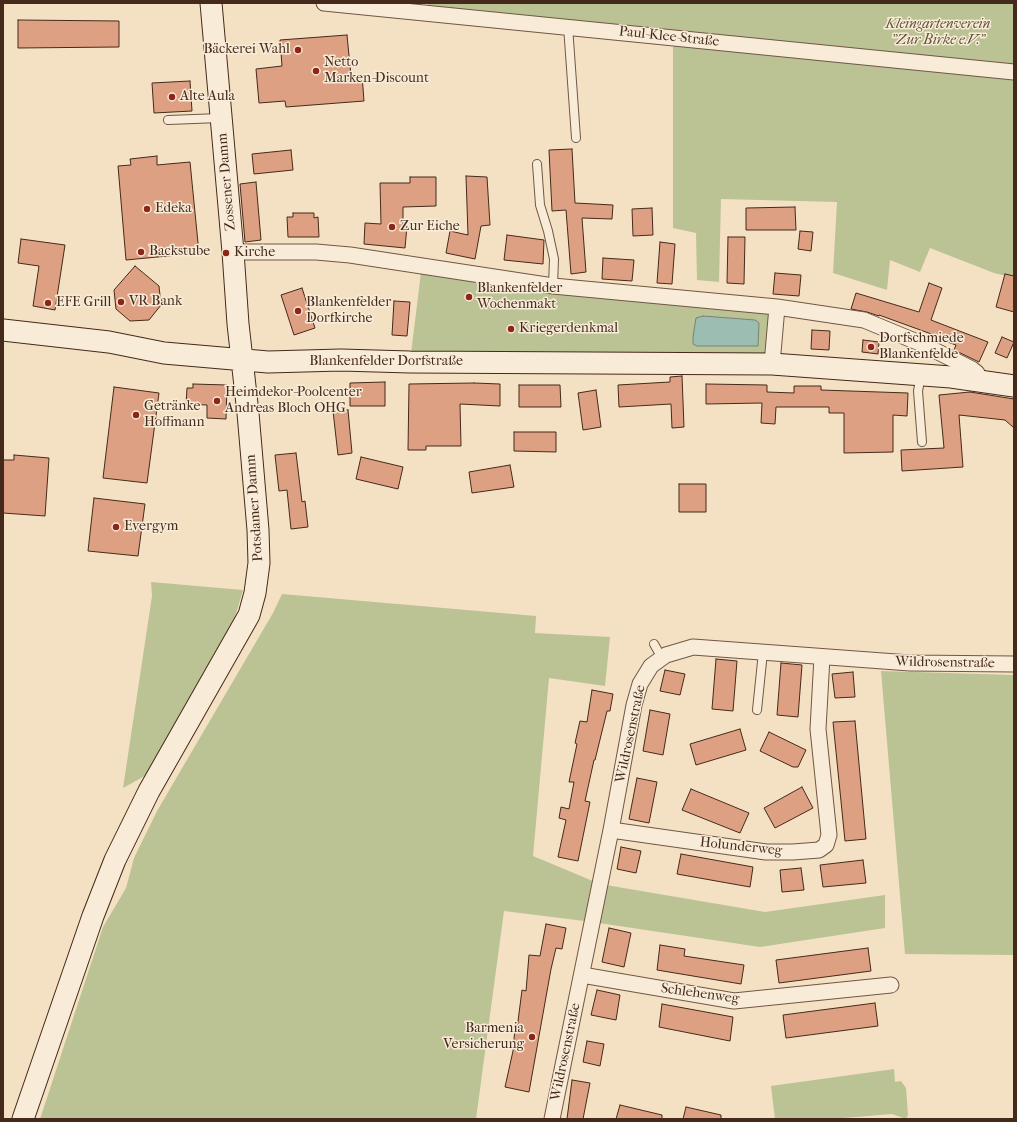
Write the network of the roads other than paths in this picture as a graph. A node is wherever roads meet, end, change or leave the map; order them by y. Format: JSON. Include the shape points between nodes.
{"nodes":[{"id":1,"x":211,"y":3,"type":"edge"},
{"id":2,"x":324,"y":3,"type":"edge"},
{"id":3,"x":428,"y":8,"type":"edge"},
{"id":4,"x":568,"y":26,"type":"junction"},
{"id":5,"x":1014,"y":72,"type":"edge"},
{"id":6,"x":221,"y":118,"type":"junction"},
{"id":7,"x":168,"y":120,"type":"dead end"},
{"id":8,"x":576,"y":138,"type":"dead end"},
{"id":9,"x":537,"y":164,"type":"dead end"},
{"id":10,"x":234,"y":252,"type":"junction"},
{"id":11,"x":553,"y":286,"type":"junction"},
{"id":12,"x":777,"y":307,"type":"junction"},
{"id":13,"x":3,"y":330,"type":"edge"},
{"id":14,"x":242,"y":360,"type":"junction"},
{"id":15,"x":772,"y":364,"type":"junction"},
{"id":16,"x":921,"y":374,"type":"junction"},
{"id":17,"x":979,"y":380,"type":"junction"},
{"id":18,"x":1014,"y":386,"type":"edge"},
{"id":19,"x":922,"y":442,"type":"dead end"},
{"id":20,"x":654,"y":644,"type":"dead end"},
{"id":21,"x":764,"y":652,"type":"junction"},
{"id":22,"x":822,"y":657,"type":"junction"},
{"id":23,"x":662,"y":658,"type":"junction"},
{"id":24,"x":1014,"y":664,"type":"edge"},
{"id":25,"x":757,"y":710,"type":"dead end"},
{"id":26,"x":611,"y":830,"type":"junction"},
{"id":27,"x":582,"y":976,"type":"junction"},
{"id":28,"x":891,"y":985,"type":"dead end"},
{"id":29,"x":23,"y":1119,"type":"edge"},
{"id":30,"x":552,"y":1119,"type":"edge"}],
"edges":[{"from":1,"to":6,"type":"main road","name":"Zossener Damm"},
{"from":2,"to":3,"type":"street","name":"Paul-Klee-Straße"},
{"from":3,"to":4,"type":"street","name":"Paul-Klee-Straße"},
{"from":4,"to":5,"type":"street","name":"Paul-Klee-Straße"},
{"from":4,"to":8,"type":"lane"},
{"from":6,"to":7,"type":"lane"},
{"from":6,"to":10,"type":"main road","name":"Zossener Damm"},
{"from":9,"to":11,"type":"lane","via":[[540,206],[554,259]]},
{"from":10,"to":11,"type":"street","via":[[316,252],[350,255]]},
{"from":10,"to":14,"type":"main road","name":"Zossener Damm"},
{"from":11,"to":12,"type":"street"},
{"from":12,"to":15,"type":"street"},
{"from":12,"to":17,"type":"street","via":[[864,320],[922,344],[972,369],[977,373]]},
{"from":13,"to":14,"type":"main road","name":"Blankenfelder Dorfstraße","via":[[109,342],[164,353]]},
{"from":14,"to":15,"type":"main road","name":"Blankenfelder Dorfstraße"},
{"from":14,"to":29,"type":"main road","name":"Potsdamer Damm","via":[[259,563],[256,593],[249,615],[153,784],[115,860]]},
{"from":15,"to":16,"type":"main road","name":"Blankenfelder Dorfstraße"},
{"from":16,"to":17,"type":"main road","name":"Blankenfelder Dorfstraße"},
{"from":16,"to":19,"type":"lane","via":[[918,391]]},
{"from":17,"to":18,"type":"main road","name":"Blankenfelder Dorfstraße"},
{"from":20,"to":23,"type":"lane"},
{"from":21,"to":22,"type":"street","name":"Wildrosenstraße"},
{"from":21,"to":23,"type":"street","name":"Wildrosenstraße","via":[[693,647],[677,650]]},
{"from":21,"to":25,"type":"lane"},
{"from":22,"to":24,"type":"street","name":"Wildrosenstraße","via":[[910,664]]},
{"from":22,"to":26,"type":"street","name":"Holunderweg","via":[[818,729],[829,835],[826,845],[819,850],[766,852]]},
{"from":23,"to":26,"type":"street","name":"Wildrosenstraße","via":[[651,666],[640,684]]},
{"from":26,"to":27,"type":"street","name":"Wildrosenstraße"},
{"from":27,"to":28,"type":"street","name":"Schlehenweg","via":[[734,1001]]},
{"from":27,"to":30,"type":"street","name":"Wildrosenstraße"}]}
